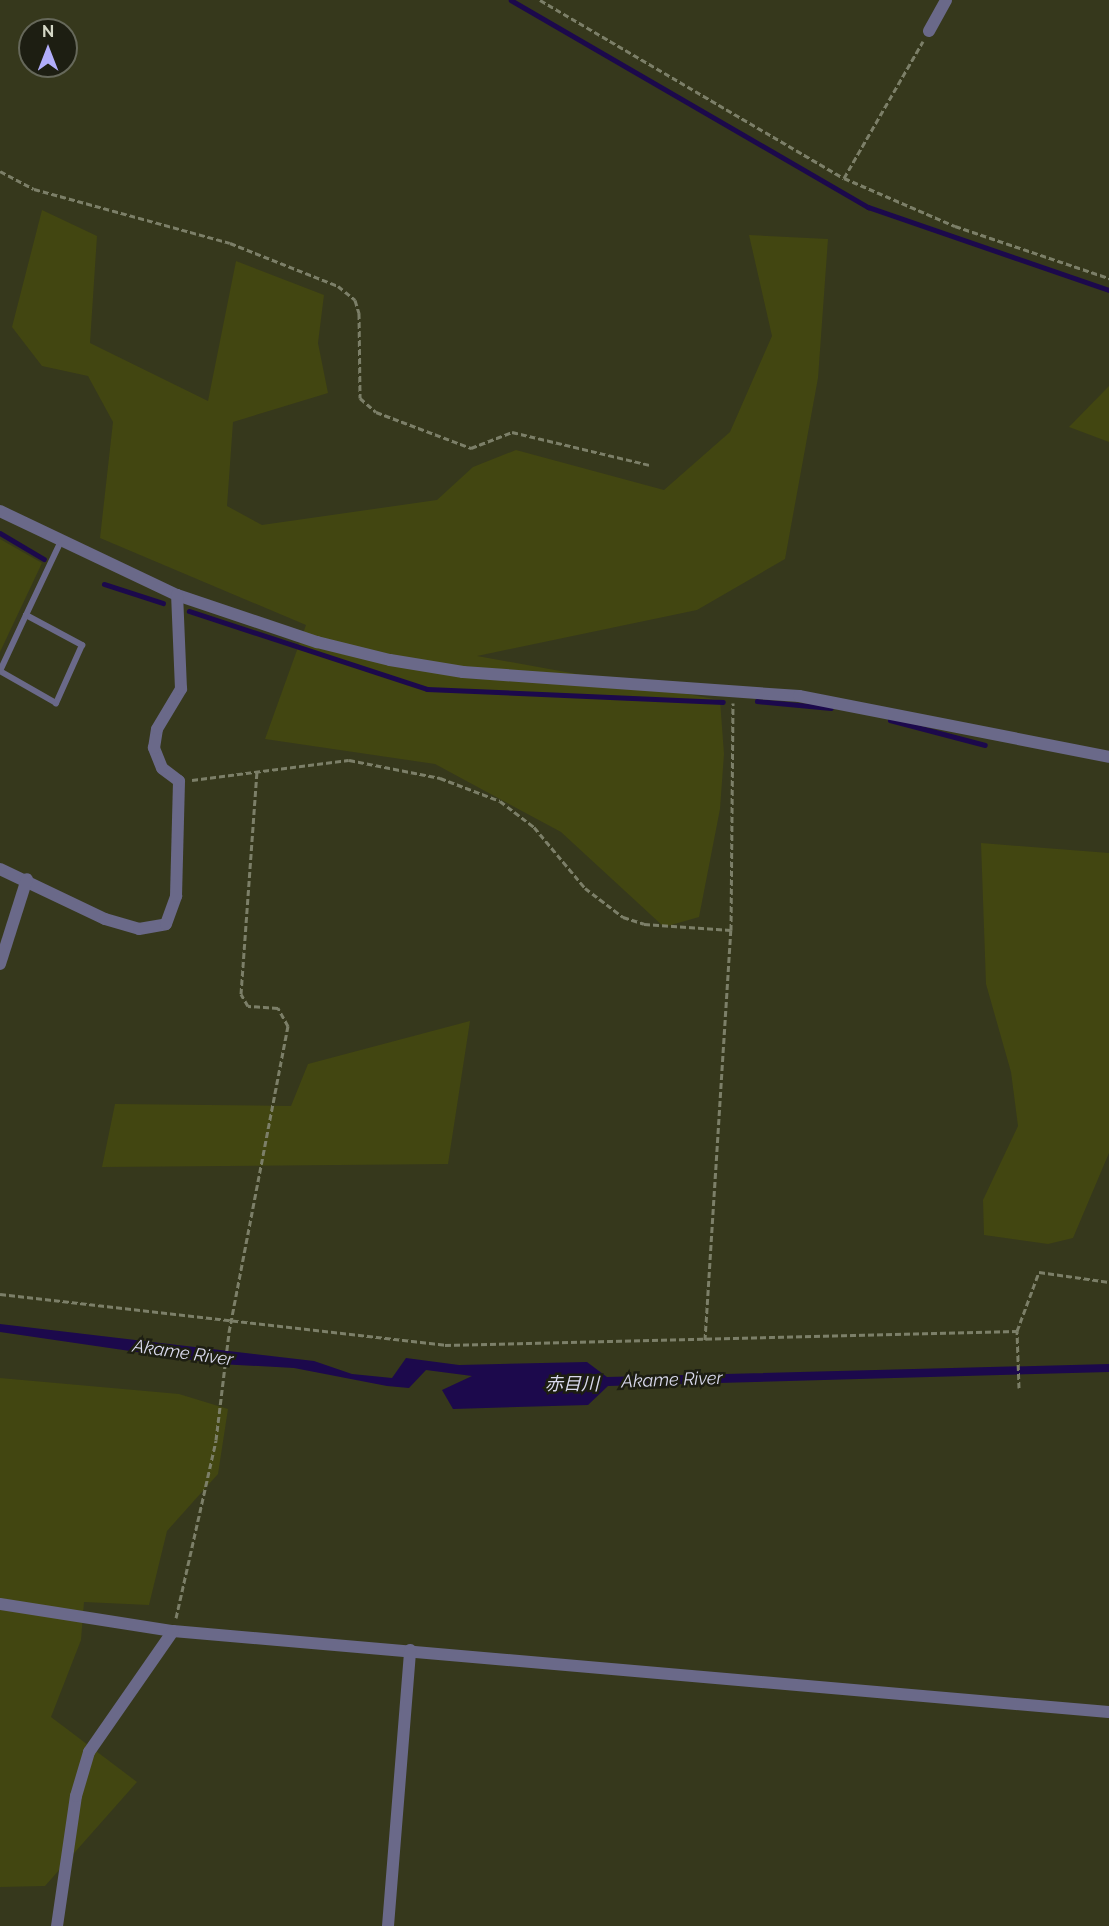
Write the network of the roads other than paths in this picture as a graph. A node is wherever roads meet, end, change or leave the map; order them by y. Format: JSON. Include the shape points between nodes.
{"nodes":[{"id":1,"x":946,"y":0,"type":"edge"},
{"id":2,"x":929,"y":31,"type":"road end"},
{"id":3,"x":0,"y":511,"type":"edge"},
{"id":4,"x":62,"y":540,"type":"junction"},
{"id":5,"x":177,"y":595,"type":"junction"},
{"id":6,"x":26,"y":615,"type":"junction"},
{"id":7,"x":1109,"y":757,"type":"edge"},
{"id":8,"x":0,"y":869,"type":"edge"},
{"id":9,"x":27,"y":879,"type":"junction"},
{"id":10,"x":0,"y":964,"type":"edge"},
{"id":11,"x":0,"y":1604,"type":"edge"},
{"id":12,"x":173,"y":1631,"type":"junction"},
{"id":13,"x":410,"y":1650,"type":"junction"},
{"id":14,"x":1109,"y":1712,"type":"edge"},
{"id":15,"x":57,"y":1926,"type":"edge"},
{"id":16,"x":388,"y":1926,"type":"edge"}],
"edges":[{"from":1,"to":2,"type":"street"},
{"from":3,"to":4,"type":"street"},
{"from":4,"to":5,"type":"street"},
{"from":4,"to":6,"type":"lane"},
{"from":5,"to":7,"type":"street","via":[[317,642],[463,672],[733,689],[885,709]]},
{"from":5,"to":9,"type":"street","via":[[181,689],[157,729],[154,748],[162,768],[179,781],[176,896],[166,924],[139,929],[105,920]]},
{"from":6,"to":6,"type":"lane","via":[[0,671],[56,703],[82,645]]},
{"from":8,"to":9,"type":"street"},
{"from":9,"to":10,"type":"street"},
{"from":11,"to":12,"type":"street"},
{"from":12,"to":13,"type":"street"},
{"from":12,"to":15,"type":"street","via":[[88,1752],[76,1796]]},
{"from":13,"to":14,"type":"street"},
{"from":13,"to":16,"type":"street"}]}
